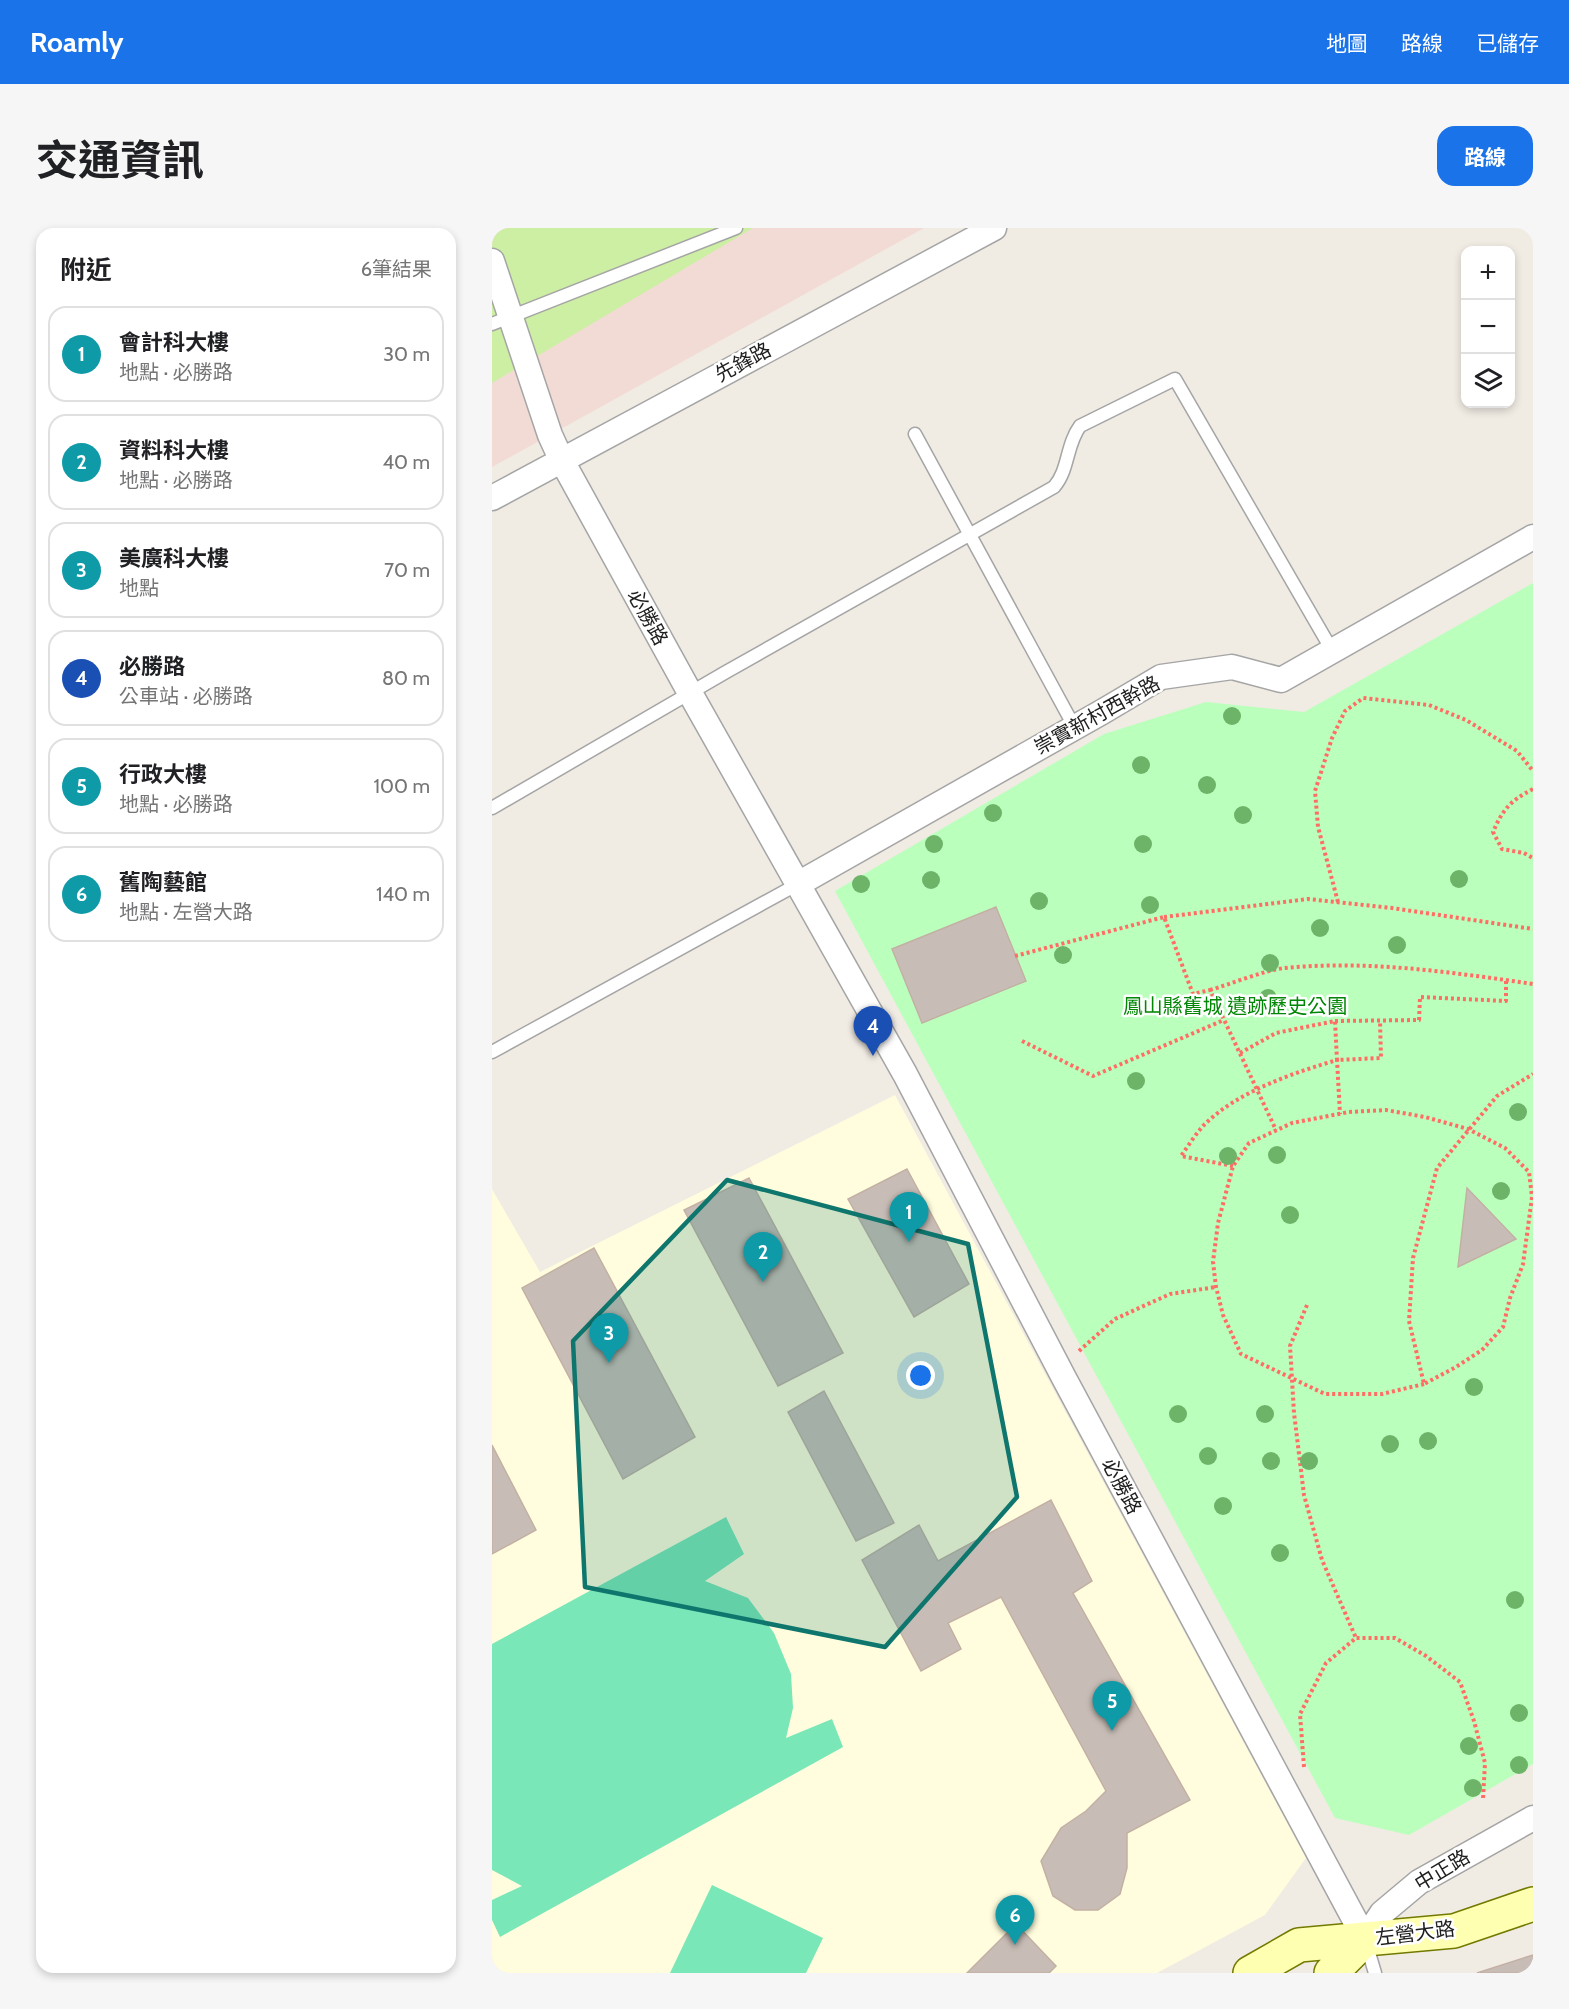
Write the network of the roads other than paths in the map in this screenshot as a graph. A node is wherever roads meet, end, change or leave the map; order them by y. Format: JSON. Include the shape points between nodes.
{"nodes":[{"id":1,"x":736,"y":228,"type":"edge"},
{"id":2,"x":994,"y":228,"type":"edge"},
{"id":3,"x":492,"y":261,"type":"edge"},
{"id":4,"x":501,"y":321,"type":"edge"},
{"id":5,"x":915,"y":434,"type":"dead end"},
{"id":6,"x":561,"y":459,"type":"junction"},
{"id":7,"x":492,"y":498,"type":"edge"},
{"id":8,"x":968,"y":535,"type":"junction"},
{"id":9,"x":1533,"y":537,"type":"edge"},
{"id":10,"x":1333,"y":651,"type":"junction"},
{"id":11,"x":690,"y":693,"type":"junction"},
{"id":12,"x":1075,"y":728,"type":"junction"},
{"id":13,"x":492,"y":808,"type":"edge"},
{"id":14,"x":798,"y":884,"type":"junction"},
{"id":15,"x":492,"y":1052,"type":"edge"},
{"id":16,"x":1533,"y":1818,"type":"edge"},
{"id":17,"x":1533,"y":1904,"type":"edge"},
{"id":18,"x":1365,"y":1939,"type":"junction"},
{"id":19,"x":1250,"y":1973,"type":"edge"},
{"id":20,"x":1331,"y":1973,"type":"edge"},
{"id":21,"x":1375,"y":1973,"type":"edge"}],
"edges":[{"from":1,"to":4,"type":"lane"},
{"from":2,"to":6,"type":"street","name":"先鋒路"},
{"from":3,"to":4,"type":"street","name":"必勝路"},
{"from":4,"to":6,"type":"street","name":"必勝路"},
{"from":5,"to":8,"type":"lane"},
{"from":6,"to":7,"type":"street","name":"先鋒路"},
{"from":6,"to":11,"type":"street","name":"必勝路"},
{"from":8,"to":10,"type":"lane","via":[[1054,487],[1062,478],[1074,434],[1080,426],[1174,379]]},
{"from":8,"to":11,"type":"lane"},
{"from":8,"to":12,"type":"lane"},
{"from":9,"to":10,"type":"street","name":"崇實新村西幹路"},
{"from":10,"to":12,"type":"street","name":"崇實新村西幹路","via":[[1281,680],[1232,667],[1161,677]]},
{"from":11,"to":13,"type":"lane"},
{"from":11,"to":14,"type":"street","name":"必勝路"},
{"from":12,"to":14,"type":"street","name":"崇實新村西幹路"},
{"from":14,"to":15,"type":"lane"},
{"from":14,"to":18,"type":"street","name":"必勝路","via":[[905,1074]]},
{"from":16,"to":18,"type":"street","name":"中正路","via":[[1419,1882],[1382,1913]]},
{"from":17,"to":18,"type":"street","name":"左營大路","via":[[1454,1930]]},
{"from":18,"to":19,"type":"street","name":"左營大路","via":[[1299,1946]]},
{"from":18,"to":20,"type":"street","name":"左營大路"},
{"from":18,"to":21,"type":"lane"}]}
